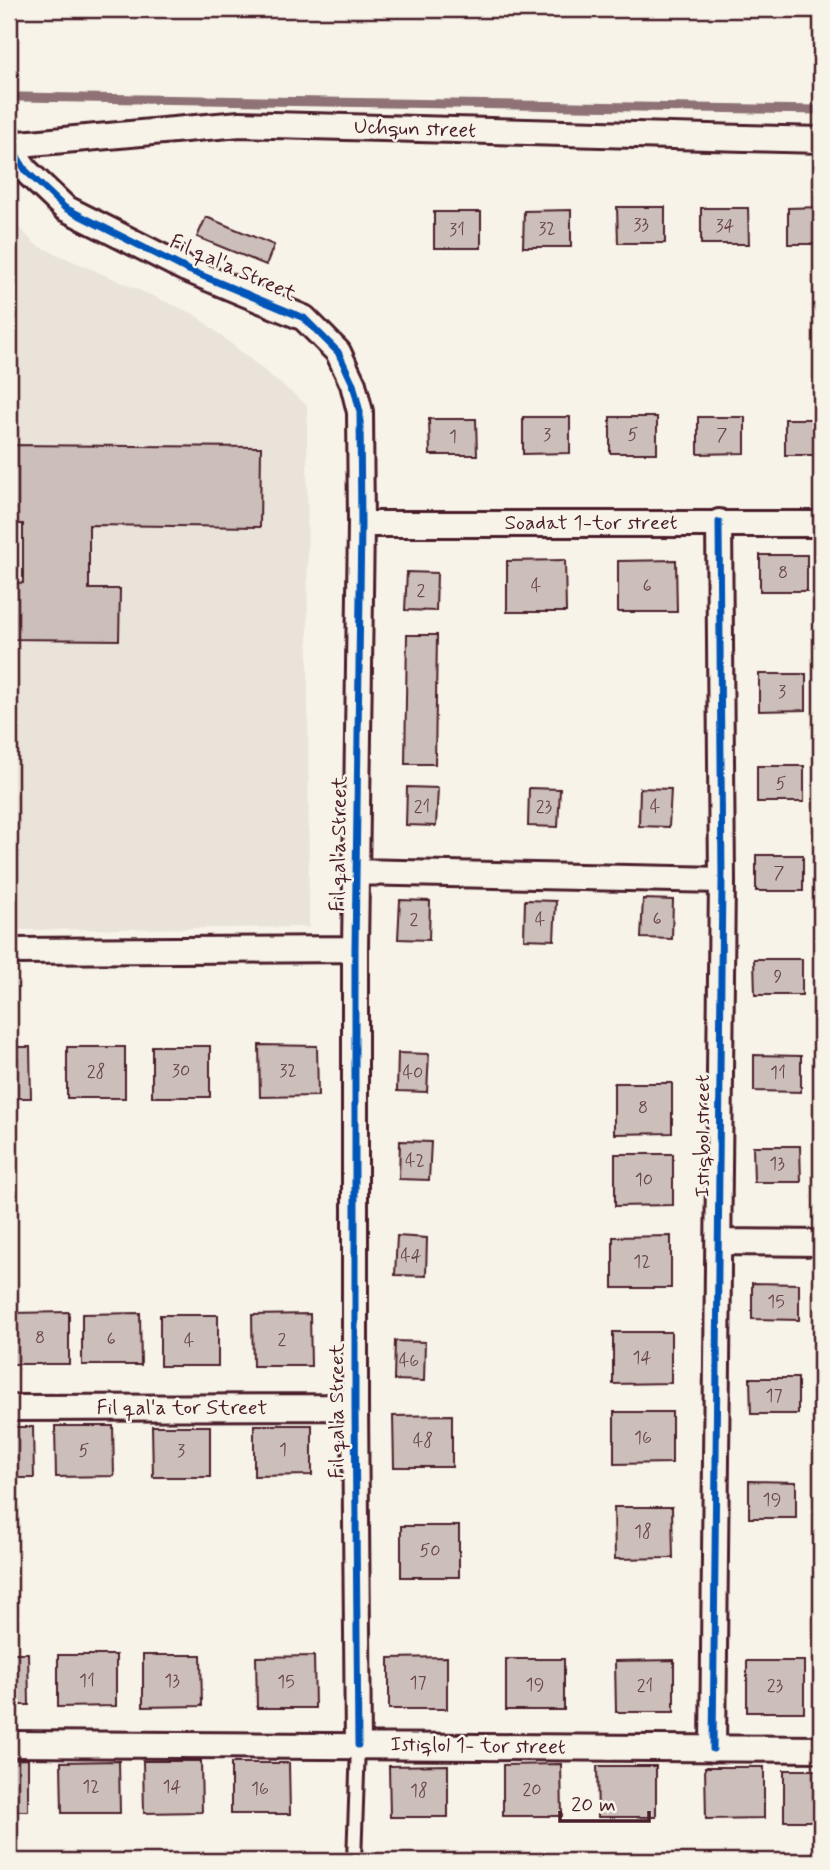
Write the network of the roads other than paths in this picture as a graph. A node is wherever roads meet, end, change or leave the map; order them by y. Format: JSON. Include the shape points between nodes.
{"nodes":[{"id":1,"x":821,"y":140,"type":"edge"},
{"id":2,"x":9,"y":142,"type":"edge"},
{"id":3,"x":719,"y":522,"type":"junction"},
{"id":4,"x":361,"y":524,"type":"junction"},
{"id":5,"x":821,"y":524,"type":"edge"},
{"id":6,"x":355,"y":872,"type":"junction"},
{"id":7,"x":722,"y":880,"type":"junction"},
{"id":8,"x":355,"y":948,"type":"junction"},
{"id":9,"x":9,"y":951,"type":"edge"},
{"id":10,"x":720,"y":1242,"type":"junction"},
{"id":11,"x":821,"y":1243,"type":"edge"},
{"id":12,"x":355,"y":1407,"type":"junction"},
{"id":13,"x":9,"y":1408,"type":"edge"},
{"id":14,"x":9,"y":1744,"type":"edge"},
{"id":15,"x":358,"y":1745,"type":"junction"},
{"id":16,"x":713,"y":1749,"type":"junction"},
{"id":17,"x":821,"y":1749,"type":"edge"},
{"id":18,"x":354,"y":1861,"type":"edge"}],
"edges":[{"from":1,"to":2,"type":"street","name":"Uchqun street","via":[[240,124]]},
{"from":2,"to":4,"type":"street","name":"Fil qal'a Street","via":[[26,171],[65,208],[186,269],[304,318],[338,352],[360,412]]},
{"from":3,"to":4,"type":"street","name":"Soadat 1-tor street"},
{"from":3,"to":5,"type":"street","name":"Soadat 1-tor street"},
{"from":3,"to":7,"type":"street","name":"Istiqbol street"},
{"from":4,"to":6,"type":"street","name":"Fil qal'a Street"},
{"from":6,"to":7,"type":"street"},
{"from":6,"to":8,"type":"street","name":"Fil qal'a Street"},
{"from":7,"to":10,"type":"street","name":"Istiqbol street"},
{"from":8,"to":9,"type":"street"},
{"from":8,"to":12,"type":"street","name":"Fil qal'a Street"},
{"from":10,"to":11,"type":"street"},
{"from":10,"to":16,"type":"street","name":"Istiqbol street"},
{"from":12,"to":13,"type":"street","name":"Fil qal'a tor Street"},
{"from":12,"to":15,"type":"street","name":"Fil qal'a Street"},
{"from":14,"to":15,"type":"street","name":"Istiqlol 1- tor street"},
{"from":15,"to":16,"type":"street","name":"Istiqlol 1- tor street"},
{"from":15,"to":18,"type":"lane"},
{"from":16,"to":17,"type":"street","name":"Istiqlol 1- tor street"}]}
